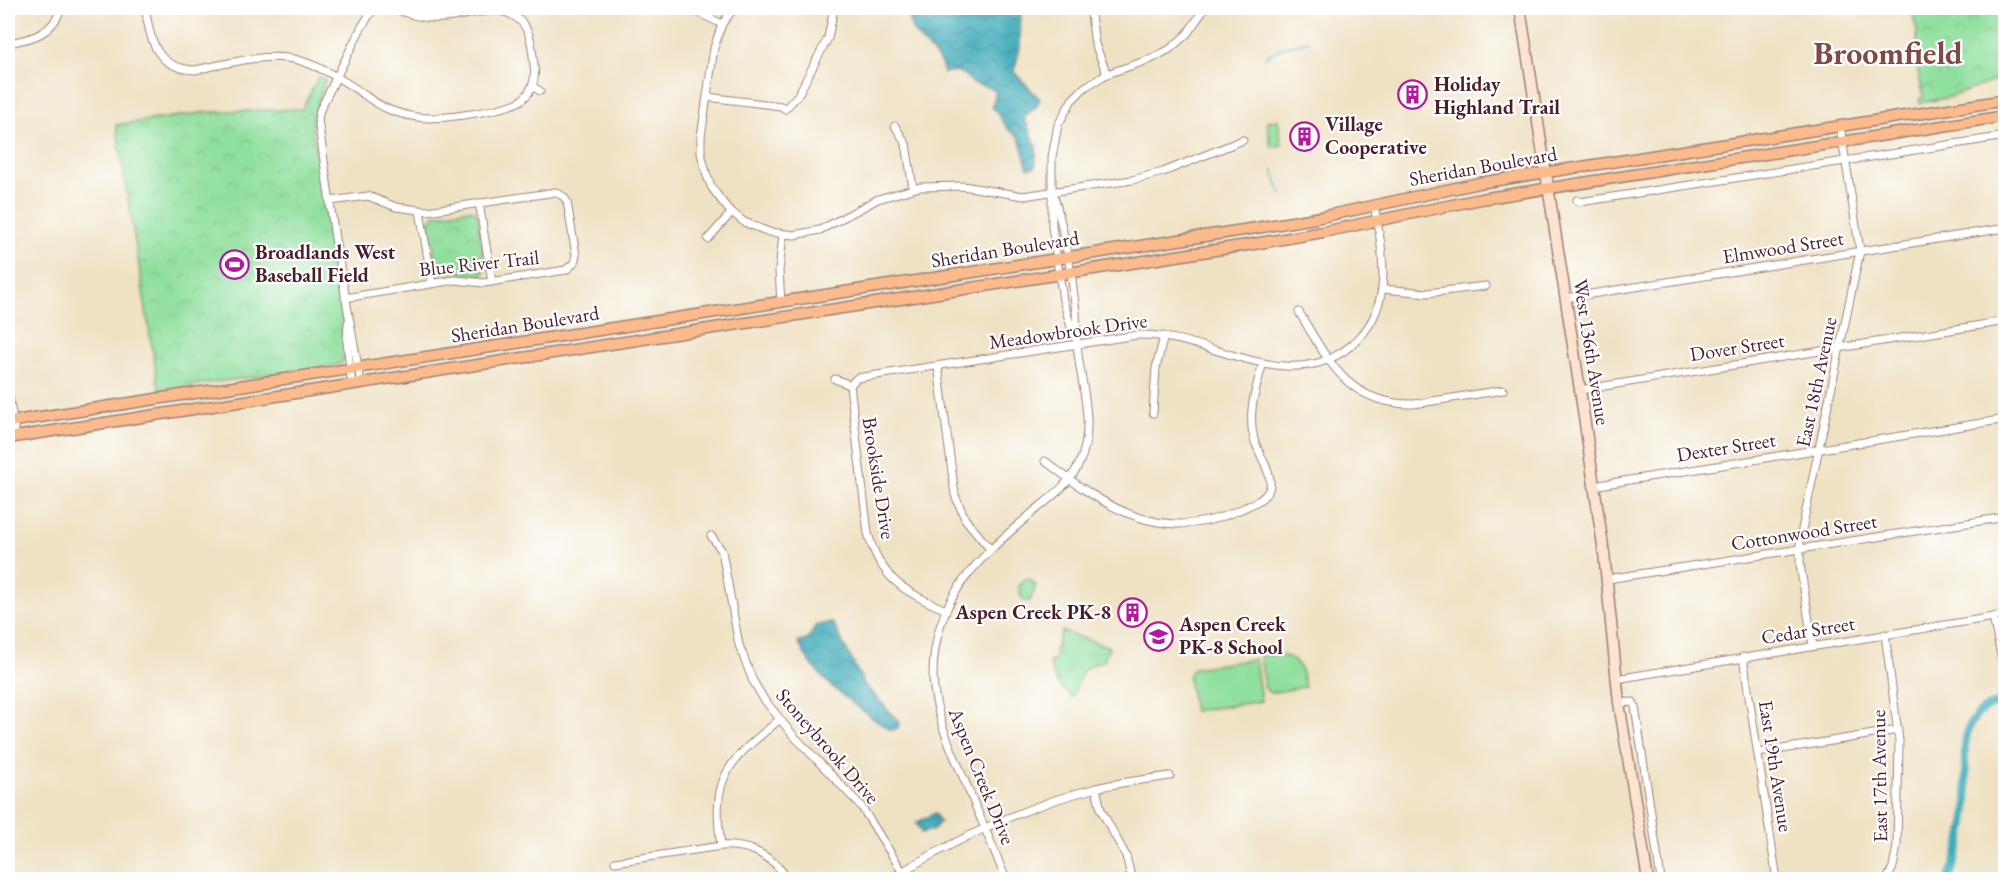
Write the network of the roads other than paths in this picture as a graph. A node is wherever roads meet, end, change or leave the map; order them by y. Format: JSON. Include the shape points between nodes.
{"nodes":[{"id":1,"x":61,"y":8,"type":"edge"},
{"id":2,"x":145,"y":8,"type":"edge"},
{"id":3,"x":374,"y":8,"type":"edge"},
{"id":4,"x":393,"y":8,"type":"edge"},
{"id":5,"x":689,"y":8,"type":"edge"},
{"id":6,"x":734,"y":8,"type":"edge"},
{"id":7,"x":834,"y":8,"type":"edge"},
{"id":8,"x":1090,"y":8,"type":"edge"},
{"id":9,"x":1205,"y":8,"type":"edge"},
{"id":10,"x":1520,"y":8,"type":"edge"},
{"id":11,"x":722,"y":24,"type":"junction"},
{"id":12,"x":8,"y":43,"type":"edge"},
{"id":13,"x":1107,"y":74,"type":"junction"},
{"id":14,"x":336,"y":77,"type":"junction"},
{"id":15,"x":532,"y":86,"type":"junction"},
{"id":16,"x":540,"y":91,"type":"dead end"},
{"id":17,"x":706,"y":97,"type":"junction"},
{"id":18,"x":2006,"y":100,"type":"edge"},
{"id":19,"x":2006,"y":116,"type":"edge"},
{"id":20,"x":895,"y":126,"type":"dead end"},
{"id":21,"x":1840,"y":126,"type":"junction"},
{"id":22,"x":2006,"y":136,"type":"edge"},
{"id":23,"x":1243,"y":140,"type":"dead end"},
{"id":24,"x":1843,"y":142,"type":"junction"},
{"id":25,"x":1846,"y":161,"type":"junction"},
{"id":26,"x":1546,"y":172,"type":"junction"},
{"id":27,"x":914,"y":188,"type":"junction"},
{"id":28,"x":1548,"y":189,"type":"junction"},
{"id":29,"x":1053,"y":192,"type":"junction"},
{"id":30,"x":1577,"y":200,"type":"dead end"},
{"id":31,"x":330,"y":201,"type":"junction"},
{"id":32,"x":479,"y":203,"type":"junction"},
{"id":33,"x":1374,"y":205,"type":"junction"},
{"id":34,"x":420,"y":211,"type":"junction"},
{"id":35,"x":732,"y":212,"type":"junction"},
{"id":36,"x":1377,"y":221,"type":"junction"},
{"id":37,"x":2006,"y":228,"type":"edge"},
{"id":38,"x":783,"y":234,"type":"junction"},
{"id":39,"x":708,"y":239,"type":"dead end"},
{"id":40,"x":1860,"y":251,"type":"junction"},
{"id":41,"x":1063,"y":258,"type":"junction"},
{"id":42,"x":1065,"y":274,"type":"junction"},
{"id":43,"x":492,"y":282,"type":"junction"},
{"id":44,"x":432,"y":284,"type":"junction"},
{"id":45,"x":1486,"y":285,"type":"dead end"},
{"id":46,"x":1383,"y":289,"type":"junction"},
{"id":47,"x":345,"y":297,"type":"junction"},
{"id":48,"x":1566,"y":298,"type":"junction"},
{"id":49,"x":781,"y":302,"type":"junction"},
{"id":50,"x":1299,"y":312,"type":"dead end"},
{"id":51,"x":2006,"y":321,"type":"edge"},
{"id":52,"x":1164,"y":336,"type":"junction"},
{"id":53,"x":1077,"y":345,"type":"junction"},
{"id":54,"x":1840,"y":347,"type":"junction"},
{"id":55,"x":1328,"y":360,"type":"junction"},
{"id":56,"x":1263,"y":363,"type":"junction"},
{"id":57,"x":938,"y":366,"type":"junction"},
{"id":58,"x":354,"y":368,"type":"junction"},
{"id":59,"x":835,"y":379,"type":"dead end"},
{"id":60,"x":356,"y":384,"type":"junction"},
{"id":61,"x":849,"y":385,"type":"junction"},
{"id":62,"x":1503,"y":390,"type":"dead end"},
{"id":63,"x":1580,"y":390,"type":"junction"},
{"id":64,"x":8,"y":391,"type":"edge"},
{"id":65,"x":1153,"y":413,"type":"dead end"},
{"id":66,"x":2006,"y":419,"type":"edge"},
{"id":67,"x":10,"y":421,"type":"edge"},
{"id":68,"x":12,"y":437,"type":"edge"},
{"id":69,"x":1819,"y":449,"type":"junction"},
{"id":70,"x":1045,"y":461,"type":"dead end"},
{"id":71,"x":1069,"y":479,"type":"junction"},
{"id":72,"x":1593,"y":486,"type":"junction"},
{"id":73,"x":2006,"y":517,"type":"edge"},
{"id":74,"x":711,"y":536,"type":"dead end"},
{"id":75,"x":990,"y":549,"type":"junction"},
{"id":76,"x":1800,"y":550,"type":"junction"},
{"id":77,"x":1607,"y":579,"type":"junction"},
{"id":78,"x":946,"y":610,"type":"junction"},
{"id":79,"x":2006,"y":615,"type":"edge"},
{"id":80,"x":1993,"y":617,"type":"junction"},
{"id":81,"x":1885,"y":634,"type":"junction"},
{"id":82,"x":1813,"y":646,"type":"junction"},
{"id":83,"x":1743,"y":657,"type":"junction"},
{"id":84,"x":1616,"y":679,"type":"junction"},
{"id":85,"x":2006,"y":679,"type":"edge"},
{"id":86,"x":1619,"y":703,"type":"junction"},
{"id":87,"x":779,"y":720,"type":"junction"},
{"id":88,"x":1898,"y":730,"type":"junction"},
{"id":89,"x":1758,"y":753,"type":"junction"},
{"id":90,"x":1170,"y":776,"type":"dead end"},
{"id":91,"x":1096,"y":788,"type":"junction"},
{"id":92,"x":985,"y":829,"type":"junction"},
{"id":93,"x":721,"y":846,"type":"junction"},
{"id":94,"x":615,"y":862,"type":"dead end"},
{"id":95,"x":902,"y":871,"type":"junction"},
{"id":96,"x":788,"y":879,"type":"edge"},
{"id":97,"x":888,"y":879,"type":"edge"},
{"id":98,"x":1006,"y":879,"type":"edge"},
{"id":99,"x":1132,"y":879,"type":"edge"},
{"id":100,"x":1648,"y":879,"type":"edge"},
{"id":101,"x":1661,"y":879,"type":"edge"},
{"id":102,"x":1777,"y":879,"type":"edge"},
{"id":103,"x":1887,"y":879,"type":"edge"}],
"edges":[{"from":1,"to":12,"type":"street","via":[[56,20],[42,34]]},
{"from":2,"to":14,"type":"street","via":[[151,41],[164,63],[195,70],[282,57],[308,63]]},
{"from":3,"to":14,"type":"street"},
{"from":4,"to":15,"type":"street","via":[[432,19],[495,11],[522,16],[531,38],[535,70]]},
{"from":5,"to":11,"type":"street"},
{"from":6,"to":11,"type":"street"},
{"from":7,"to":17,"type":"street","via":[[828,38],[798,95],[785,109]]},
{"from":8,"to":13,"type":"street","via":[[1095,44]]},
{"from":9,"to":13,"type":"street","name":"Aspen Creek Drive","via":[[1187,34],[1170,49]]},
{"from":10,"to":26,"type":"main road","name":"West 136th Avenue"},
{"from":11,"to":17,"type":"street"},
{"from":13,"to":29,"type":"street","name":"Aspen Creek Drive","via":[[1077,94],[1060,119],[1053,143]]},
{"from":14,"to":15,"type":"street","via":[[389,110],[425,118],[510,106],[524,98]]},
{"from":14,"to":31,"type":"street","via":[[318,119]]},
{"from":15,"to":16,"type":"street"},
{"from":17,"to":35,"type":"street","via":[[701,137],[703,165],[712,188]]},
{"from":18,"to":21,"type":"main road","name":"Sheridan Boulevard"},
{"from":19,"to":24,"type":"main road","name":"Sheridan Boulevard"},
{"from":20,"to":27,"type":"street","via":[[906,144]]},
{"from":21,"to":24,"type":"street","name":"East 18th Avenue"},
{"from":21,"to":26,"type":"main road","name":"Sheridan Boulevard"},
{"from":22,"to":25,"type":"street"},
{"from":23,"to":29,"type":"street","via":[[1146,177]]},
{"from":24,"to":25,"type":"street","name":"East 18th Avenue"},
{"from":24,"to":28,"type":"main road","name":"Sheridan Boulevard"},
{"from":25,"to":30,"type":"street"},
{"from":25,"to":40,"type":"street","name":"East 18th Avenue"},
{"from":26,"to":28,"type":"main road","name":"West 136th Avenue"},
{"from":26,"to":33,"type":"main road","name":"Sheridan Boulevard"},
{"from":27,"to":29,"type":"street","via":[[963,186],[1017,196]]},
{"from":27,"to":38,"type":"street","via":[[878,199],[820,230]]},
{"from":28,"to":36,"type":"main road","name":"Sheridan Boulevard"},
{"from":28,"to":48,"type":"main road","name":"West 136th Avenue"},
{"from":29,"to":41,"type":"street","name":"Aspen Creek Drive","via":[[1062,221]]},
{"from":29,"to":41,"type":"street","name":"Aspen Creek Drive","via":[[1052,227]]},
{"from":31,"to":34,"type":"street","name":"Blue River Trail","via":[[368,196]]},
{"from":31,"to":47,"type":"street"},
{"from":32,"to":34,"type":"street","name":"Blue River Trail"},
{"from":32,"to":43,"type":"street"},
{"from":32,"to":43,"type":"street","name":"Blue River Trail","via":[[558,189],[567,202],[578,261],[566,270]]},
{"from":33,"to":36,"type":"street","name":"Meadowbrook Drive"},
{"from":33,"to":41,"type":"main road","name":"Sheridan Boulevard"},
{"from":34,"to":44,"type":"street"},
{"from":35,"to":38,"type":"street","via":[[757,228]]},
{"from":35,"to":39,"type":"street"},
{"from":36,"to":42,"type":"main road","name":"Sheridan Boulevard"},
{"from":36,"to":46,"type":"street","name":"Meadowbrook Drive"},
{"from":37,"to":40,"type":"street","name":"Elmwood Street"},
{"from":38,"to":49,"type":"street"},
{"from":40,"to":48,"type":"street","name":"Elmwood Street"},
{"from":40,"to":54,"type":"street","name":"East 18th Avenue"},
{"from":41,"to":42,"type":"street","name":"Aspen Creek Drive"},
{"from":41,"to":42,"type":"street","name":"Aspen Creek Drive"},
{"from":41,"to":49,"type":"main road","name":"Sheridan Boulevard"},
{"from":42,"to":53,"type":"street","name":"Aspen Creek Drive","via":[[1076,313]]},
{"from":42,"to":53,"type":"street","name":"Aspen Creek Drive","via":[[1063,300]]},
{"from":42,"to":60,"type":"main road","name":"Sheridan Boulevard"},
{"from":43,"to":44,"type":"street","name":"Blue River Trail","via":[[455,280]]},
{"from":44,"to":47,"type":"street","name":"Blue River Trail"},
{"from":45,"to":46,"type":"street","via":[[1427,293]]},
{"from":46,"to":55,"type":"street","name":"Meadowbrook Drive","via":[[1375,315],[1362,335]]},
{"from":47,"to":58,"type":"street"},
{"from":48,"to":63,"type":"main road","name":"West 136th Avenue"},
{"from":49,"to":58,"type":"main road","name":"Sheridan Boulevard"},
{"from":50,"to":55,"type":"street"},
{"from":51,"to":54,"type":"street","name":"Dover Street"},
{"from":52,"to":53,"type":"street","name":"Meadowbrook Drive","via":[[1137,335]]},
{"from":52,"to":56,"type":"street","name":"Meadowbrook Drive"},
{"from":52,"to":65,"type":"street","via":[[1156,368]]},
{"from":53,"to":57,"type":"street","name":"Meadowbrook Drive"},
{"from":53,"to":71,"type":"street","name":"Aspen Creek Drive","via":[[1088,429],[1083,454]]},
{"from":54,"to":63,"type":"street","name":"Dover Street"},
{"from":54,"to":69,"type":"street","name":"East 18th Avenue"},
{"from":55,"to":56,"type":"street","name":"Meadowbrook Drive","via":[[1303,367]]},
{"from":55,"to":62,"type":"street","via":[[1350,386],[1388,403],[1414,404]]},
{"from":56,"to":71,"type":"street","via":[[1251,412],[1254,437],[1271,481],[1263,497],[1218,519],[1168,525],[1120,511]]},
{"from":57,"to":61,"type":"street","name":"Meadowbrook Drive","via":[[857,378]]},
{"from":57,"to":75,"type":"street","via":[[955,495],[965,519]]},
{"from":58,"to":60,"type":"street"},
{"from":58,"to":67,"type":"main road","name":"Sheridan Boulevard"},
{"from":59,"to":61,"type":"street"},
{"from":60,"to":68,"type":"main road","name":"Sheridan Boulevard"},
{"from":61,"to":78,"type":"street","name":"Brookside Drive","via":[[871,546],[894,581],[916,597]]},
{"from":63,"to":72,"type":"main road","name":"West 136th Avenue"},
{"from":64,"to":67,"type":"street"},
{"from":66,"to":69,"type":"street","name":"Dexter Street"},
{"from":67,"to":68,"type":"street"},
{"from":69,"to":72,"type":"street","name":"Dexter Street"},
{"from":69,"to":76,"type":"street","name":"East 18th Avenue"},
{"from":70,"to":71,"type":"street"},
{"from":71,"to":75,"type":"street","name":"Aspen Creek Drive"},
{"from":72,"to":77,"type":"main road","name":"West 136th Avenue"},
{"from":73,"to":76,"type":"street","name":"Cottonwood Street"},
{"from":74,"to":87,"type":"street","name":"Stoneybrook Drive","via":[[722,551],[734,627],[745,662]]},
{"from":75,"to":78,"type":"street","name":"Aspen Creek Drive","via":[[968,572]]},
{"from":76,"to":77,"type":"street","name":"Cottonwood Street"},
{"from":76,"to":82,"type":"street","name":"East 18th Avenue"},
{"from":77,"to":84,"type":"main road","name":"West 136th Avenue"},
{"from":78,"to":92,"type":"street","name":"Aspen Creek Drive","via":[[934,660],[935,698],[944,731]]},
{"from":79,"to":80,"type":"street","name":"Cedar Street"},
{"from":80,"to":81,"type":"street","name":"Cedar Street"},
{"from":80,"to":85,"type":"street"},
{"from":81,"to":82,"type":"street","name":"Cedar Street"},
{"from":81,"to":88,"type":"street","name":"East 17th Avenue"},
{"from":82,"to":83,"type":"street","name":"Cedar Street"},
{"from":83,"to":84,"type":"street","name":"Cedar Street"},
{"from":83,"to":89,"type":"street","name":"East 19th Avenue"},
{"from":84,"to":86,"type":"main road","name":"West 136th Avenue"},
{"from":86,"to":100,"type":"main road","name":"West 136th Avenue"},
{"from":86,"to":101,"type":"street","via":[[1632,702],[1635,706]]},
{"from":87,"to":93,"type":"street","via":[[744,749],[723,779],[717,803]]},
{"from":87,"to":95,"type":"street","name":"Stoneybrook Drive","via":[[861,806]]},
{"from":88,"to":89,"type":"street"},
{"from":88,"to":103,"type":"street","name":"East 17th Avenue","via":[[1897,846]]},
{"from":89,"to":102,"type":"street","name":"East 19th Avenue"},
{"from":90,"to":91,"type":"street"},
{"from":91,"to":92,"type":"street","via":[[1049,802]]},
{"from":91,"to":99,"type":"street","via":[[1101,810],[1126,856]]},
{"from":92,"to":95,"type":"street"},
{"from":92,"to":98,"type":"street","name":"Aspen Creek Drive"},
{"from":93,"to":94,"type":"street"},
{"from":93,"to":96,"type":"street","via":[[758,852],[777,864]]},
{"from":95,"to":97,"type":"street"}]}
